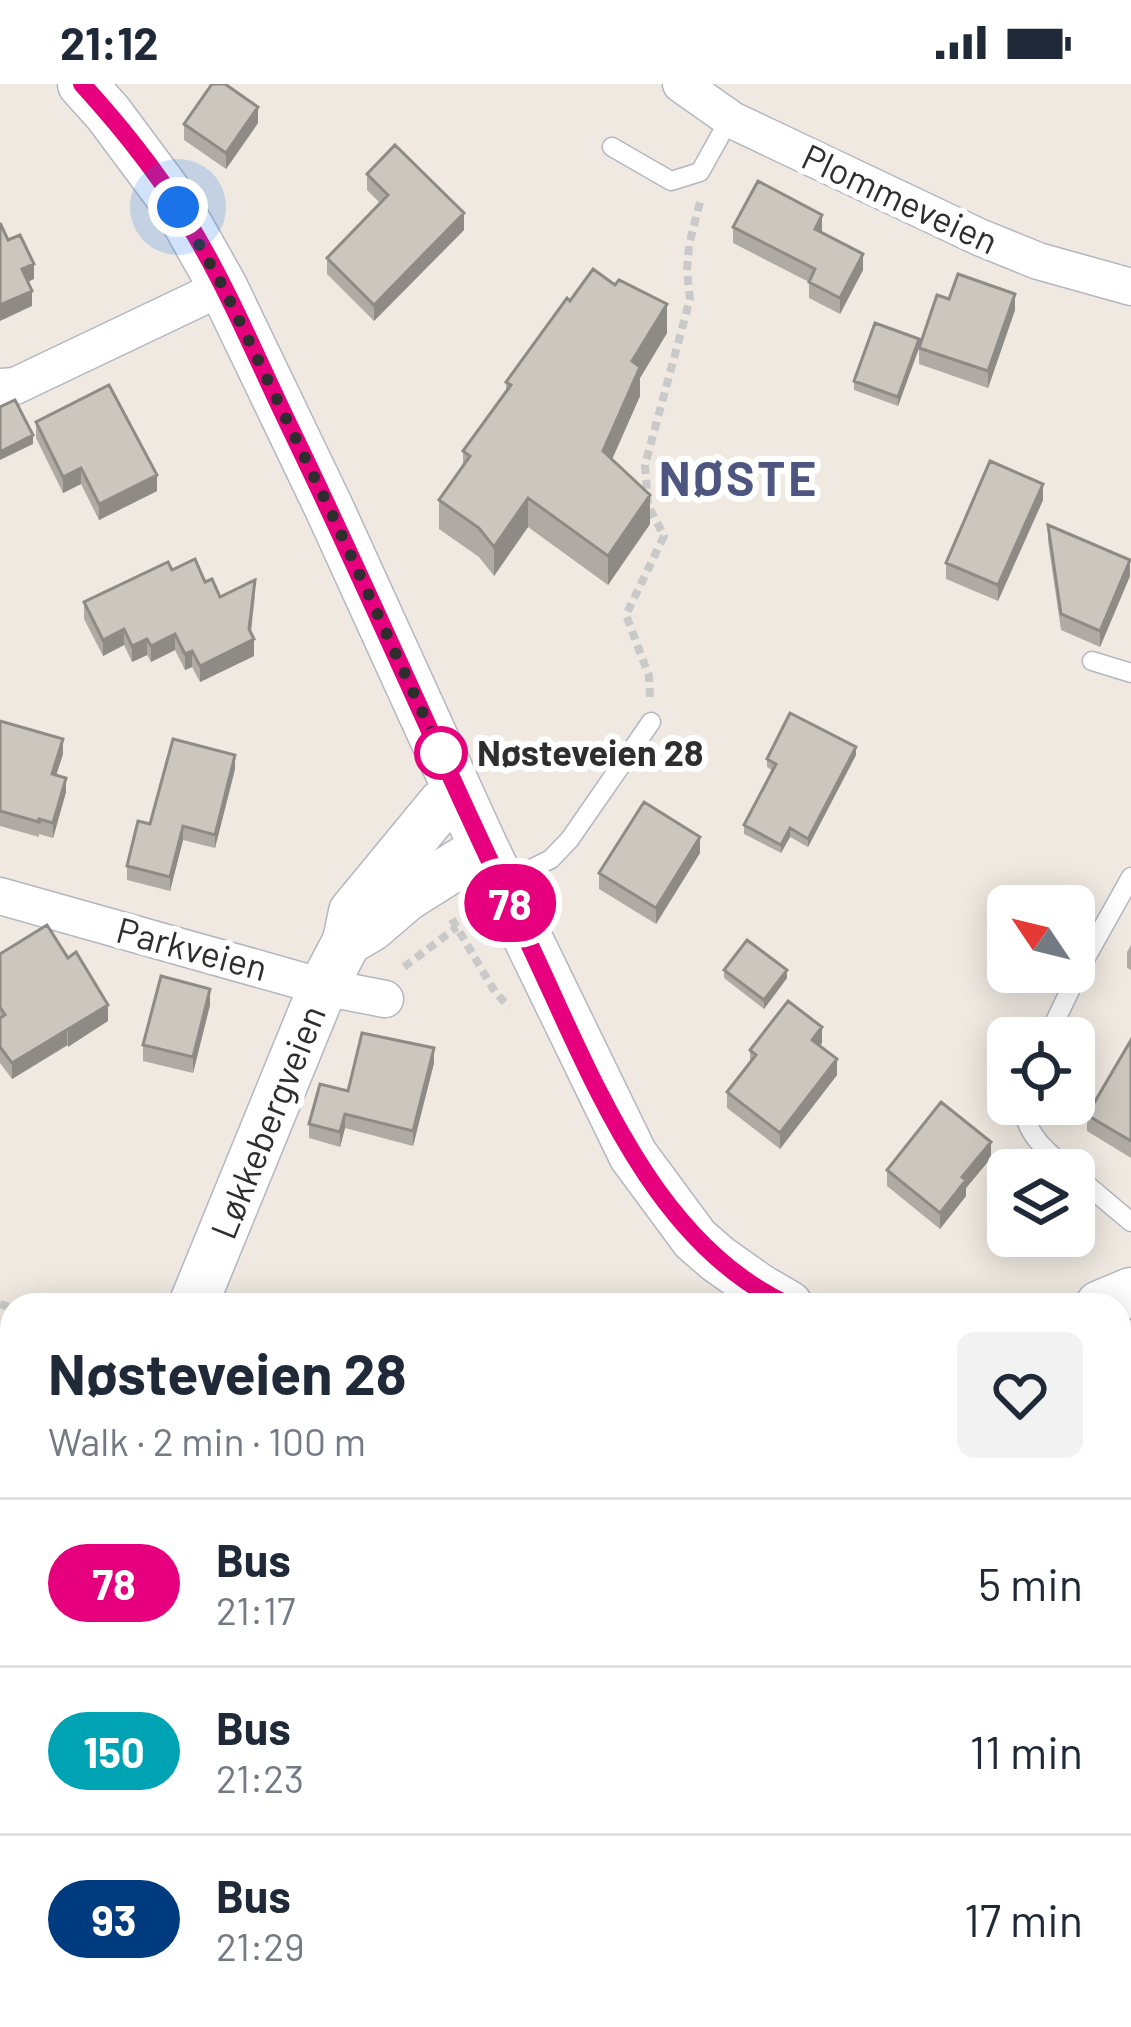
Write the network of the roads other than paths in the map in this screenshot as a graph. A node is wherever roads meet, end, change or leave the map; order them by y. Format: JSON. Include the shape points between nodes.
{"nodes":[{"id":1,"x":82,"y":84,"type":"edge"},
{"id":2,"x":681,"y":84,"type":"edge"},
{"id":3,"x":730,"y":118,"type":"junction"},
{"id":4,"x":612,"y":147,"type":"dead end"},
{"id":5,"x":223,"y":287,"type":"junction"},
{"id":6,"x":1131,"y":287,"type":"edge"},
{"id":7,"x":0,"y":387,"type":"edge"},
{"id":8,"x":1092,"y":661,"type":"dead end"},
{"id":9,"x":1131,"y":673,"type":"edge"},
{"id":10,"x":651,"y":722,"type":"dead end"},
{"id":11,"x":459,"y":793,"type":"junction"},
{"id":12,"x":492,"y":866,"type":"junction"},
{"id":13,"x":1131,"y":877,"type":"edge"},
{"id":14,"x":0,"y":896,"type":"edge"},
{"id":15,"x":346,"y":941,"type":"junction"},
{"id":16,"x":323,"y":987,"type":"junction"},
{"id":17,"x":380,"y":998,"type":"road end"},
{"id":18,"x":1057,"y":1017,"type":"edge"},
{"id":19,"x":1095,"y":1192,"type":"edge"},
{"id":20,"x":1131,"y":1222,"type":"edge"},
{"id":21,"x":198,"y":1293,"type":"edge"},
{"id":22,"x":770,"y":1293,"type":"edge"}],
"edges":[{"from":1,"to":5,"type":"main road","via":[[178,207]]},
{"from":2,"to":3,"type":"street","name":"Plommeveien"},
{"from":3,"to":4,"type":"lane","via":[[700,172],[671,181]]},
{"from":3,"to":6,"type":"street","name":"Plommeveien","via":[[979,237]]},
{"from":5,"to":7,"type":"street"},
{"from":5,"to":11,"type":"main road"},
{"from":8,"to":9,"type":"lane"},
{"from":10,"to":12,"type":"lane","via":[[551,859]]},
{"from":11,"to":12,"type":"main road"},
{"from":11,"to":15,"type":"main road","name":"Løkkebergveien","via":[[353,912]]},
{"from":12,"to":15,"type":"main road","name":"Løkkebergveien","via":[[406,897]]},
{"from":12,"to":22,"type":"main road","via":[[653,1186],[695,1239]]},
{"from":13,"to":18,"type":"lane"},
{"from":14,"to":16,"type":"street","name":"Parkveien"},
{"from":15,"to":16,"type":"main road","name":"Løkkebergveien"},
{"from":16,"to":17,"type":"street","name":"Parkveien"},
{"from":16,"to":21,"type":"main road","name":"Løkkebergveien"},
{"from":19,"to":20,"type":"lane"}]}
